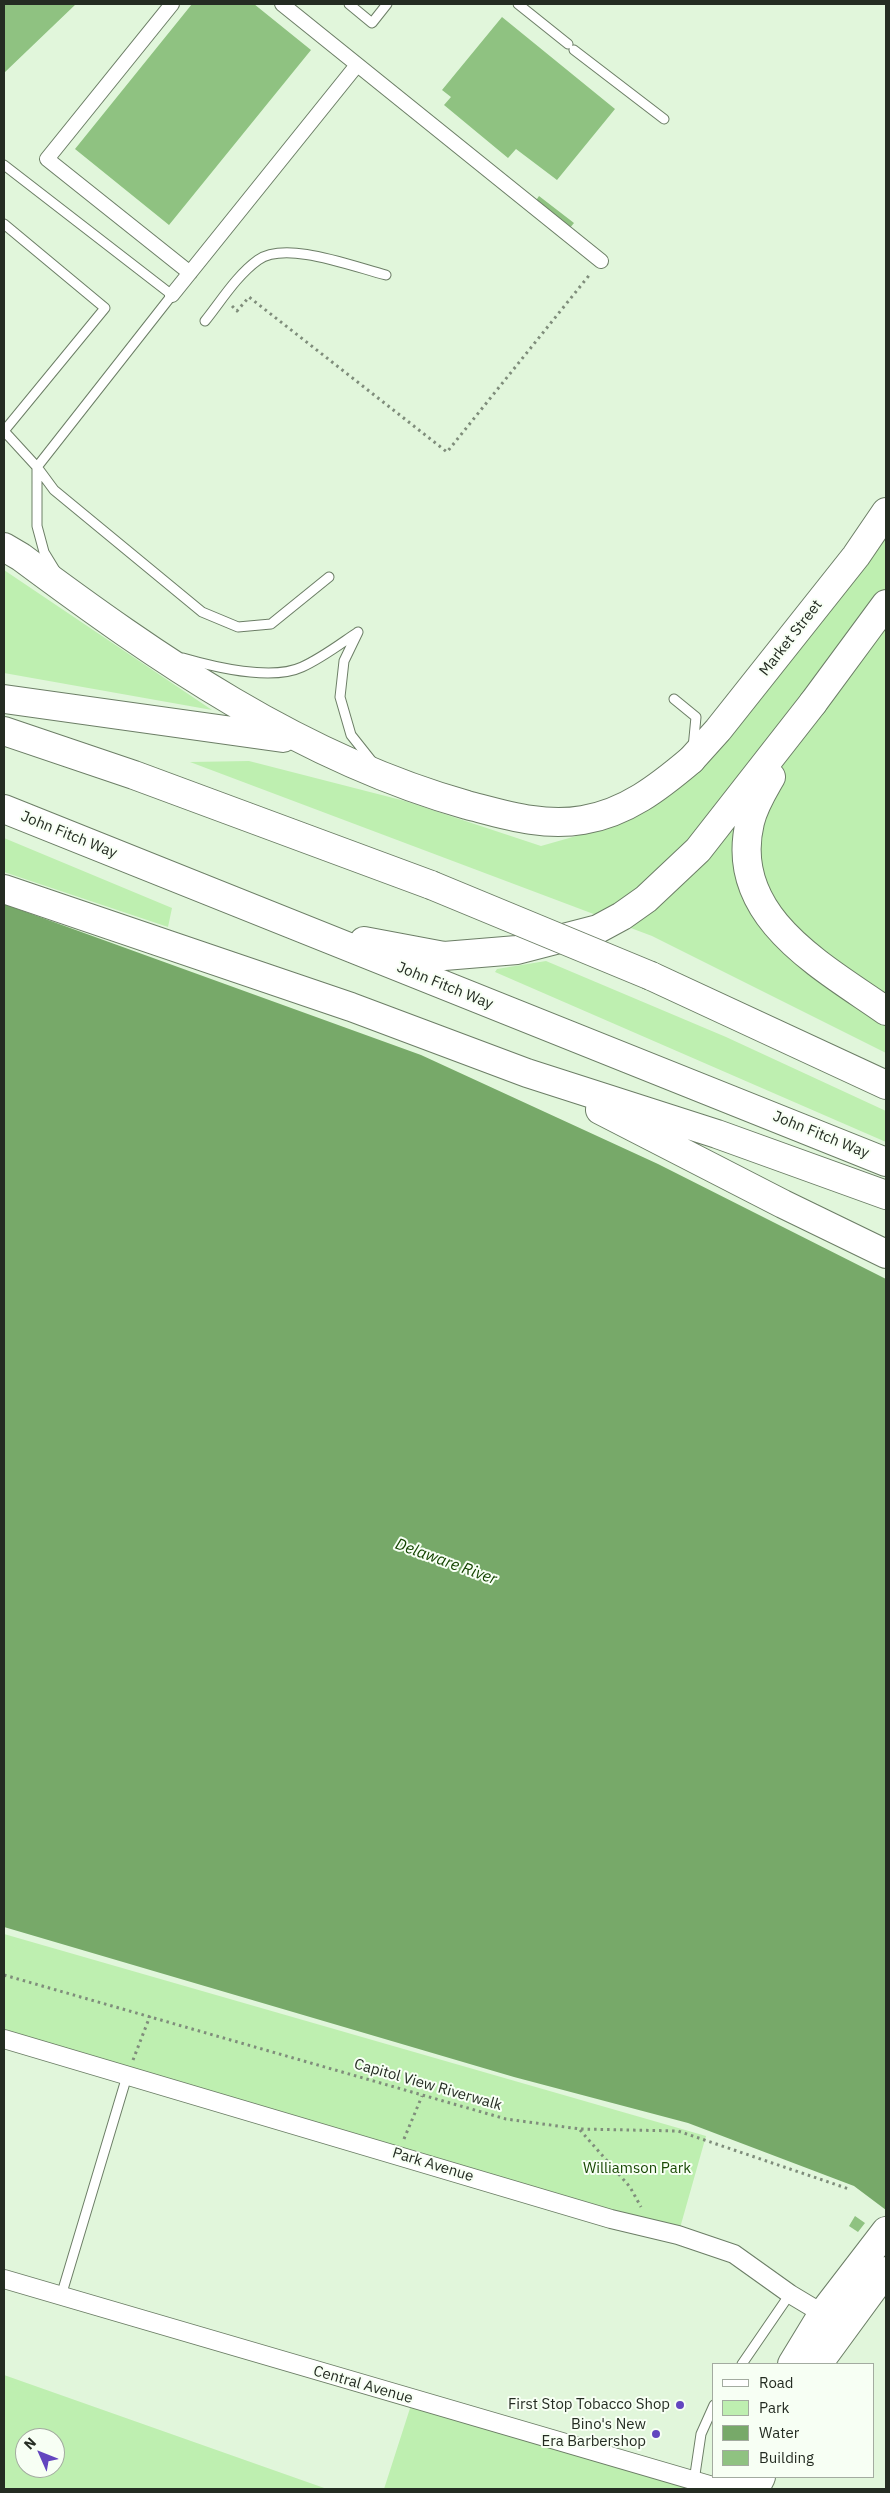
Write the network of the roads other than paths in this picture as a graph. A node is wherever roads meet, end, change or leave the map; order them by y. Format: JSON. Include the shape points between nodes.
{"nodes":[{"id":1,"x":172,"y":4,"type":"edge"},
{"id":2,"x":282,"y":4,"type":"edge"},
{"id":3,"x":349,"y":4,"type":"edge"},
{"id":4,"x":387,"y":4,"type":"edge"},
{"id":5,"x":518,"y":4,"type":"edge"},
{"id":6,"x":357,"y":65,"type":"junction"},
{"id":7,"x":664,"y":119,"type":"dead end"},
{"id":8,"x":4,"y":166,"type":"edge"},
{"id":9,"x":4,"y":224,"type":"edge"},
{"id":10,"x":601,"y":260,"type":"road end"},
{"id":11,"x":190,"y":273,"type":"junction"},
{"id":12,"x":386,"y":275,"type":"dead end"},
{"id":13,"x":172,"y":295,"type":"junction"},
{"id":14,"x":205,"y":322,"type":"dead end"},
{"id":15,"x":4,"y":431,"type":"edge"},
{"id":16,"x":37,"y":466,"type":"junction"},
{"id":17,"x":886,"y":512,"type":"edge"},
{"id":18,"x":9,"y":547,"type":"edge"},
{"id":19,"x":329,"y":577,"type":"dead end"},
{"id":20,"x":68,"y":592,"type":"junction"},
{"id":21,"x":886,"y":604,"type":"edge"},
{"id":22,"x":144,"y":647,"type":"junction"},
{"id":23,"x":4,"y":699,"type":"edge"},
{"id":24,"x":674,"y":699,"type":"dead end"},
{"id":25,"x":813,"y":703,"type":"junction"},
{"id":26,"x":4,"y":731,"type":"edge"},
{"id":27,"x":302,"y":740,"type":"junction"},
{"id":28,"x":691,"y":760,"type":"junction"},
{"id":29,"x":384,"y":776,"type":"junction"},
{"id":30,"x":4,"y":810,"type":"edge"},
{"id":31,"x":4,"y":889,"type":"edge"},
{"id":32,"x":304,"y":930,"type":"junction"},
{"id":33,"x":886,"y":1011,"type":"edge"},
{"id":34,"x":527,"y":1072,"type":"junction"},
{"id":35,"x":886,"y":1085,"type":"edge"},
{"id":36,"x":886,"y":1162,"type":"edge"},
{"id":37,"x":886,"y":1195,"type":"edge"},
{"id":38,"x":886,"y":1254,"type":"edge"},
{"id":39,"x":4,"y":2039,"type":"edge"},
{"id":40,"x":127,"y":2076,"type":"junction"},
{"id":41,"x":886,"y":2232,"type":"edge"},
{"id":42,"x":886,"y":2270,"type":"edge"},
{"id":43,"x":4,"y":2279,"type":"edge"},
{"id":44,"x":790,"y":2294,"type":"junction"},
{"id":45,"x":61,"y":2296,"type":"junction"},
{"id":46,"x":833,"y":2321,"type":"junction"},
{"id":47,"x":743,"y":2363,"type":"edge"},
{"id":48,"x":793,"y":2363,"type":"edge"},
{"id":49,"x":818,"y":2363,"type":"edge"},
{"id":50,"x":712,"y":2409,"type":"edge"},
{"id":51,"x":694,"y":2481,"type":"junction"},
{"id":52,"x":723,"y":2489,"type":"edge"}],
"edges":[{"from":1,"to":11,"type":"street","via":[[47,158]]},
{"from":2,"to":6,"type":"street"},
{"from":3,"to":4,"type":"lane","via":[[372,22]]},
{"from":5,"to":7,"type":"lane"},
{"from":6,"to":10,"type":"street"},
{"from":6,"to":11,"type":"street"},
{"from":8,"to":13,"type":"lane"},
{"from":9,"to":15,"type":"lane","via":[[105,308]]},
{"from":11,"to":13,"type":"street"},
{"from":12,"to":14,"type":"lane","via":[[296,252],[277,252],[259,260]]},
{"from":13,"to":16,"type":"lane"},
{"from":15,"to":16,"type":"lane"},
{"from":16,"to":19,"type":"lane","via":[[54,490],[202,612],[238,627],[271,624]]},
{"from":16,"to":20,"type":"lane","via":[[37,526],[44,552]]},
{"from":17,"to":28,"type":"main road","name":"Market Street","via":[[856,556]]},
{"from":18,"to":20,"type":"main road"},
{"from":20,"to":22,"type":"main road"},
{"from":21,"to":25,"type":"main road"},
{"from":22,"to":27,"type":"main road","via":[[232,703]]},
{"from":22,"to":29,"type":"lane","via":[[198,662],[261,673],[280,673],[301,668],[358,632],[344,661],[340,697],[351,735]]},
{"from":23,"to":27,"type":"main road"},
{"from":24,"to":28,"type":"lane","via":[[696,717]]},
{"from":25,"to":32,"type":"main road","via":[[698,850],[646,898],[598,929],[516,950],[444,956]]},
{"from":25,"to":33,"type":"main road","via":[[756,803],[746,846],[749,871],[767,912],[796,947]]},
{"from":26,"to":35,"type":"main road","bridge":true,"via":[[134,775],[431,885],[651,976]]},
{"from":27,"to":29,"type":"main road","name":"Market Street"},
{"from":28,"to":29,"type":"main road","name":"Market Street","via":[[661,786],[627,806],[605,815],[566,822],[519,819],[433,795]]},
{"from":30,"to":32,"type":"main road","name":"John Fitch Way"},
{"from":31,"to":34,"type":"main road","via":[[351,1007]]},
{"from":32,"to":36,"type":"main road","name":"John Fitch Way"},
{"from":34,"to":37,"type":"main road","via":[[717,1134]]},
{"from":34,"to":38,"type":"main road"},
{"from":39,"to":40,"type":"street","name":"Park Avenue"},
{"from":40,"to":44,"type":"street","name":"Park Avenue","via":[[611,2219],[678,2234],[734,2254]]},
{"from":40,"to":45,"type":"lane"},
{"from":41,"to":46,"type":"main road"},
{"from":42,"to":46,"type":"main road"},
{"from":43,"to":45,"type":"street","name":"Central Avenue"},
{"from":44,"to":46,"type":"street","name":"Park Avenue"},
{"from":44,"to":47,"type":"lane"},
{"from":45,"to":51,"type":"street","name":"Central Avenue"},
{"from":46,"to":48,"type":"main road"},
{"from":46,"to":49,"type":"main road"},
{"from":50,"to":51,"type":"lane","via":[[701,2434]]},
{"from":51,"to":52,"type":"street","name":"Central Avenue"}]}
